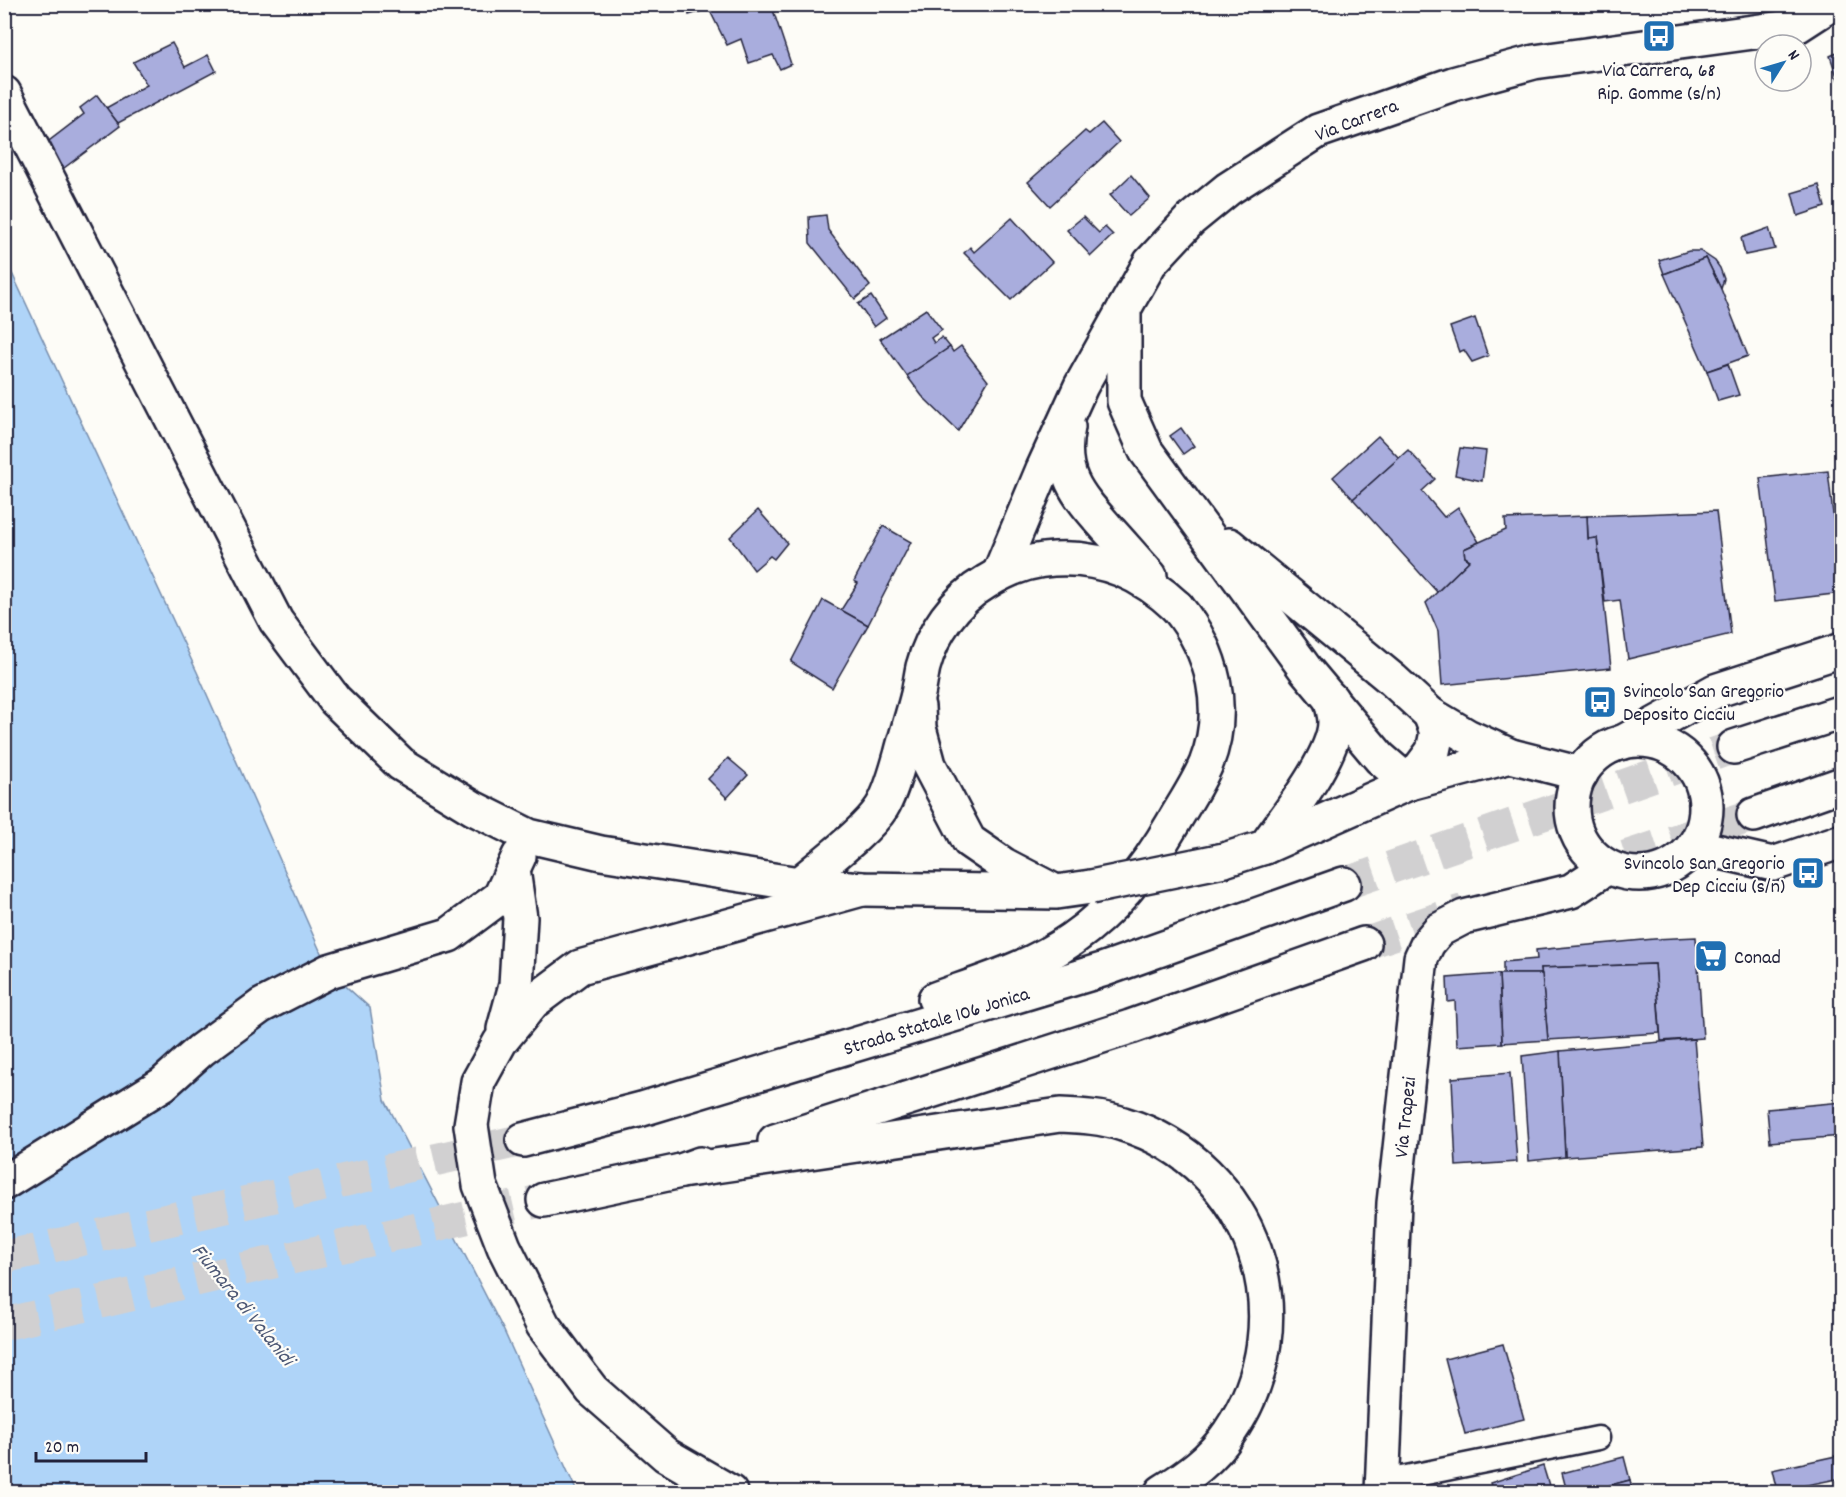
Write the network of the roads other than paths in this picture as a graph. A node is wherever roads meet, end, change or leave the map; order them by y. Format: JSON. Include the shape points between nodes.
{"nodes":[{"id":1,"x":1834,"y":4,"type":"edge"},
{"id":2,"x":1842,"y":6,"type":"edge"},
{"id":3,"x":4,"y":93,"type":"edge"},
{"id":4,"x":1124,"y":309,"type":"junction"},
{"id":5,"x":1081,"y":387,"type":"junction"},
{"id":6,"x":1190,"y":514,"type":"junction"},
{"id":7,"x":999,"y":574,"type":"junction"},
{"id":8,"x":1177,"y":607,"type":"junction"},
{"id":9,"x":1842,"y":650,"type":"edge"},
{"id":10,"x":918,"y":694,"type":"junction"},
{"id":11,"x":1331,"y":699,"type":"junction"},
{"id":12,"x":1842,"y":712,"type":"edge"},
{"id":13,"x":1430,"y":714,"type":"junction"},
{"id":14,"x":1623,"y":742,"type":"junction"},
{"id":15,"x":1734,"y":747,"type":"tunnel mouth"},
{"id":16,"x":1511,"y":756,"type":"junction"},
{"id":17,"x":1581,"y":774,"type":"junction"},
{"id":18,"x":1409,"y":783,"type":"junction"},
{"id":19,"x":1842,"y":784,"type":"edge"},
{"id":20,"x":1754,"y":815,"type":"tunnel mouth"},
{"id":21,"x":529,"y":836,"type":"junction"},
{"id":22,"x":1842,"y":841,"type":"edge"},
{"id":23,"x":1694,"y":846,"type":"junction"},
{"id":24,"x":1265,"y":847,"type":"junction"},
{"id":25,"x":1608,"y":867,"type":"junction"},
{"id":26,"x":513,"y":870,"type":"junction"},
{"id":27,"x":799,"y":884,"type":"junction"},
{"id":28,"x":1344,"y":884,"type":"tunnel mouth"},
{"id":29,"x":862,"y":889,"type":"junction"},
{"id":30,"x":1056,"y":892,"type":"junction"},
{"id":31,"x":1364,"y":944,"type":"tunnel mouth"},
{"id":32,"x":500,"y":1042,"type":"junction"},
{"id":33,"x":642,"y":1109,"type":"junction"},
{"id":34,"x":523,"y":1140,"type":"tunnel mouth"},
{"id":35,"x":681,"y":1171,"type":"junction"},
{"id":36,"x":4,"y":1183,"type":"edge"},
{"id":37,"x":544,"y":1200,"type":"tunnel mouth"},
{"id":38,"x":1598,"y":1438,"type":"dead end"},
{"id":39,"x":1382,"y":1487,"type":"edge"},
{"id":40,"x":730,"y":1492,"type":"edge"},
{"id":41,"x":1162,"y":1492,"type":"edge"}],
"edges":[{"from":1,"to":2,"type":"main road"},
{"from":1,"to":4,"type":"main road","name":"Via Carrera","via":[[1797,26],[1534,62],[1453,84],[1318,131],[1228,189],[1190,220],[1150,263]]},
{"from":3,"to":21,"type":"main road","via":[[276,621],[334,700],[401,764],[473,808]]},
{"from":4,"to":5,"type":"main road"},
{"from":4,"to":6,"type":"main road","name":"Via Carrera","via":[[1124,401],[1146,451]]},
{"from":5,"to":7,"type":"main road"},
{"from":5,"to":8,"type":"main road","via":[[1064,450],[1069,476],[1082,500]]},
{"from":6,"to":11,"type":"main road"},
{"from":6,"to":13,"type":"main road"},
{"from":7,"to":8,"type":"main road","via":[[1045,559],[1094,560],[1139,577]]},
{"from":7,"to":10,"type":"main road","via":[[978,586],[944,621],[923,668]]},
{"from":8,"to":33,"type":"main road","via":[[1200,641],[1214,680],[1213,742],[1199,778],[1162,842],[1122,897],[1073,939],[1035,962]]},
{"from":9,"to":14,"type":"main road","via":[[1715,691]]},
{"from":10,"to":27,"type":"main road","via":[[882,806],[863,828]]},
{"from":10,"to":30,"type":"main road","via":[[919,728],[929,765],[969,841],[1004,865]]},
{"from":11,"to":18,"type":"main road","via":[[1380,758]]},
{"from":11,"to":24,"type":"main road","via":[[1335,722],[1331,743]]},
{"from":12,"to":15,"type":"main road"},
{"from":13,"to":16,"type":"main road"},
{"from":13,"to":18,"type":"main road","via":[[1437,732],[1433,751]]},
{"from":14,"to":17,"type":"main road","via":[[1591,760]]},
{"from":14,"to":23,"type":"main road","via":[[1643,740],[1662,744],[1680,754],[1694,769],[1703,788],[1706,808],[1703,828]]},
{"from":16,"to":17,"type":"main road"},
{"from":16,"to":18,"type":"main road"},
{"from":17,"to":25,"type":"main road","via":[[1573,793],[1572,815],[1578,836],[1590,854]]},
{"from":18,"to":24,"type":"main road"},
{"from":19,"to":20,"type":"main road"},
{"from":21,"to":26,"type":"main road"},
{"from":21,"to":27,"type":"main road","via":[[601,853]]},
{"from":22,"to":23,"type":"main road","via":[[1773,864]]},
{"from":23,"to":25,"type":"main road","via":[[1670,867],[1654,873],[1623,872]]},
{"from":24,"to":30,"type":"main road","bridge":true,"via":[[1224,860]]},
{"from":25,"to":39,"type":"main road","name":"Via Trapezi","via":[[1571,891],[1464,917],[1439,930],[1421,958],[1394,1203]]},
{"from":26,"to":32,"type":"main road","via":[[520,918],[516,985]]},
{"from":26,"to":36,"type":"main road","via":[[500,897],[449,935],[328,971],[261,1006],[163,1084]]},
{"from":27,"to":29,"type":"main road"},
{"from":28,"to":33,"type":"main road","name":"Strada Statale 106 Jonica","via":[[1102,970]]},
{"from":29,"to":30,"type":"main road"},
{"from":29,"to":32,"type":"main road","via":[[580,967],[533,1002]]},
{"from":31,"to":35,"type":"main road","via":[[1130,1027]]},
{"from":32,"to":40,"type":"main road","via":[[477,1082],[471,1125],[480,1185],[504,1247],[543,1325],[592,1390],[666,1455]]},
{"from":33,"to":34,"type":"main road","name":"Strada Statale 106 Jonica"},
{"from":35,"to":37,"type":"main road"},
{"from":35,"to":41,"type":"main road","via":[[1060,1115],[1123,1124],[1180,1151],[1205,1171],[1243,1222],[1256,1251],[1267,1315],[1257,1377],[1229,1434],[1184,1479]]},
{"from":38,"to":39,"type":"lane"}]}
